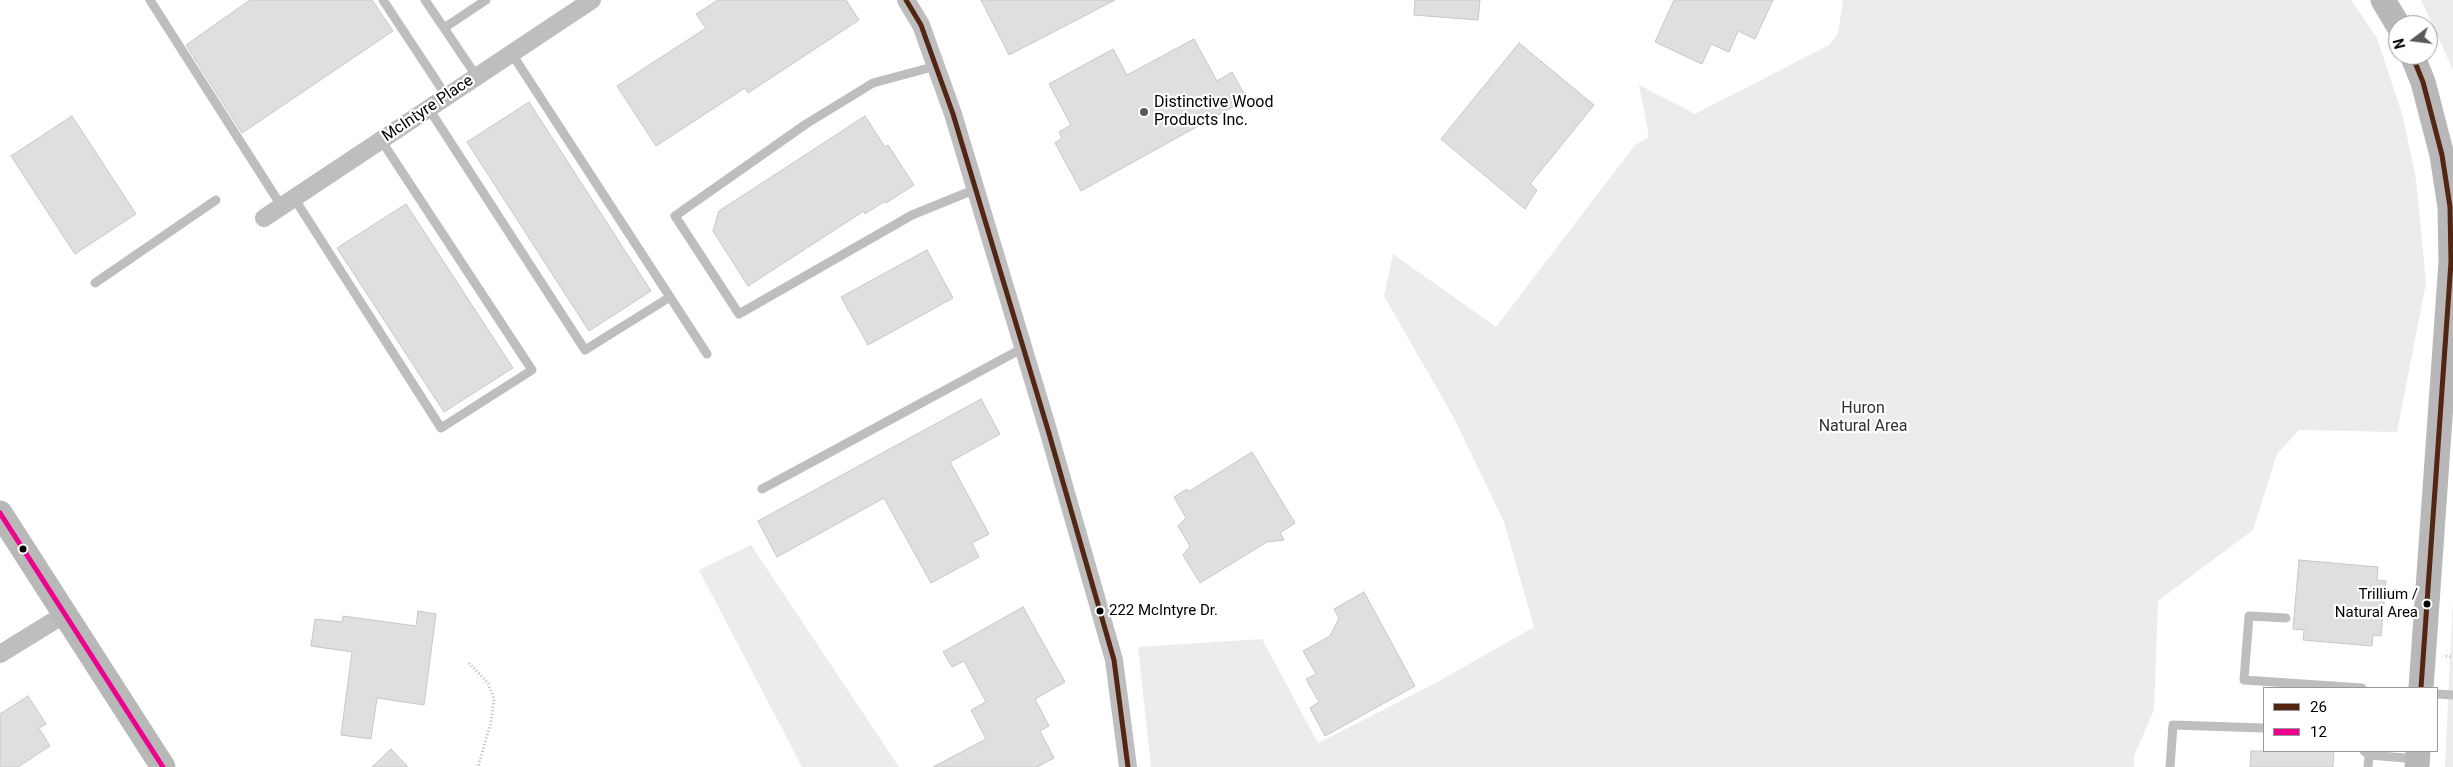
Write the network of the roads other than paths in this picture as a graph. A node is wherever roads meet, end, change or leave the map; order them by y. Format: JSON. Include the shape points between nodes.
{"nodes":[{"id":1,"x":150,"y":0,"type":"edge"},
{"id":2,"x":383,"y":0,"type":"edge"},
{"id":3,"x":426,"y":0,"type":"edge"},
{"id":4,"x":486,"y":0,"type":"edge"},
{"id":5,"x":592,"y":0,"type":"edge"},
{"id":6,"x":906,"y":0,"type":"edge"},
{"id":7,"x":2383,"y":0,"type":"edge"},
{"id":8,"x":2392,"y":15,"type":"edge"},
{"id":9,"x":444,"y":28,"type":"junction"},
{"id":10,"x":512,"y":54,"type":"junction"},
{"id":11,"x":2416,"y":65,"type":"edge"},
{"id":12,"x":936,"y":66,"type":"junction"},
{"id":13,"x":477,"y":77,"type":"junction"},
{"id":14,"x":447,"y":97,"type":"junction"},
{"id":15,"x":428,"y":109,"type":"junction"},
{"id":16,"x":381,"y":140,"type":"junction"},
{"id":17,"x":976,"y":189,"type":"junction"},
{"id":18,"x":216,"y":200,"type":"dead end"},
{"id":19,"x":288,"y":202,"type":"junction"},
{"id":20,"x":264,"y":218,"type":"dead end"},
{"id":21,"x":95,"y":283,"type":"dead end"},
{"id":22,"x":670,"y":297,"type":"junction"},
{"id":23,"x":1023,"y":348,"type":"junction"},
{"id":24,"x":707,"y":354,"type":"dead end"},
{"id":25,"x":762,"y":489,"type":"dead end"},
{"id":26,"x":0,"y":513,"type":"edge"},
{"id":27,"x":65,"y":614,"type":"junction"},
{"id":28,"x":2286,"y":618,"type":"dead end"},
{"id":29,"x":0,"y":654,"type":"edge"},
{"id":30,"x":2347,"y":687,"type":"edge"},
{"id":31,"x":2421,"y":687,"type":"edge"},
{"id":32,"x":2438,"y":694,"type":"edge"},
{"id":33,"x":2453,"y":696,"type":"edge"},
{"id":34,"x":2263,"y":728,"type":"edge"},
{"id":35,"x":2366,"y":753,"type":"edge"},
{"id":36,"x":2417,"y":759,"type":"edge"},
{"id":37,"x":163,"y":767,"type":"edge"},
{"id":38,"x":1128,"y":767,"type":"edge"},
{"id":39,"x":2170,"y":767,"type":"edge"},
{"id":40,"x":2368,"y":767,"type":"edge"}],
"edges":[{"from":1,"to":19,"type":"lane"},
{"from":2,"to":14,"type":"lane"},
{"from":3,"to":9,"type":"lane"},
{"from":4,"to":9,"type":"lane"},
{"from":5,"to":10,"type":"street","name":"McIntyre Place"},
{"from":6,"to":12,"type":"street","via":[[921,25]]},
{"from":7,"to":8,"type":"street"},
{"from":9,"to":13,"type":"lane"},
{"from":10,"to":13,"type":"street","name":"McIntyre Place"},
{"from":10,"to":22,"type":"lane"},
{"from":11,"to":31,"type":"street","via":[[2442,155],[2451,234]]},
{"from":12,"to":17,"type":"street"},
{"from":12,"to":17,"type":"lane","via":[[873,83],[806,124],[675,216],[739,314],[912,215]]},
{"from":13,"to":14,"type":"street","name":"McIntyre Place"},
{"from":14,"to":15,"type":"street","name":"McIntyre Place"},
{"from":15,"to":16,"type":"street","name":"McIntyre Place"},
{"from":15,"to":22,"type":"lane","via":[[585,350]]},
{"from":16,"to":19,"type":"street","name":"McIntyre Place"},
{"from":16,"to":19,"type":"lane","via":[[532,370],[441,428]]},
{"from":17,"to":23,"type":"street"},
{"from":18,"to":21,"type":"lane"},
{"from":19,"to":20,"type":"street","name":"McIntyre Place"},
{"from":22,"to":24,"type":"lane"},
{"from":23,"to":25,"type":"lane"},
{"from":23,"to":38,"type":"street","via":[[1114,660]]},
{"from":26,"to":27,"type":"street"},
{"from":27,"to":29,"type":"street"},
{"from":27,"to":37,"type":"street"},
{"from":28,"to":30,"type":"lane","via":[[2249,616],[2244,680]]},
{"from":32,"to":33,"type":"lane"},
{"from":34,"to":39,"type":"lane","via":[[2173,725]]},
{"from":35,"to":36,"type":"lane"},
{"from":35,"to":40,"type":"lane"}]}
